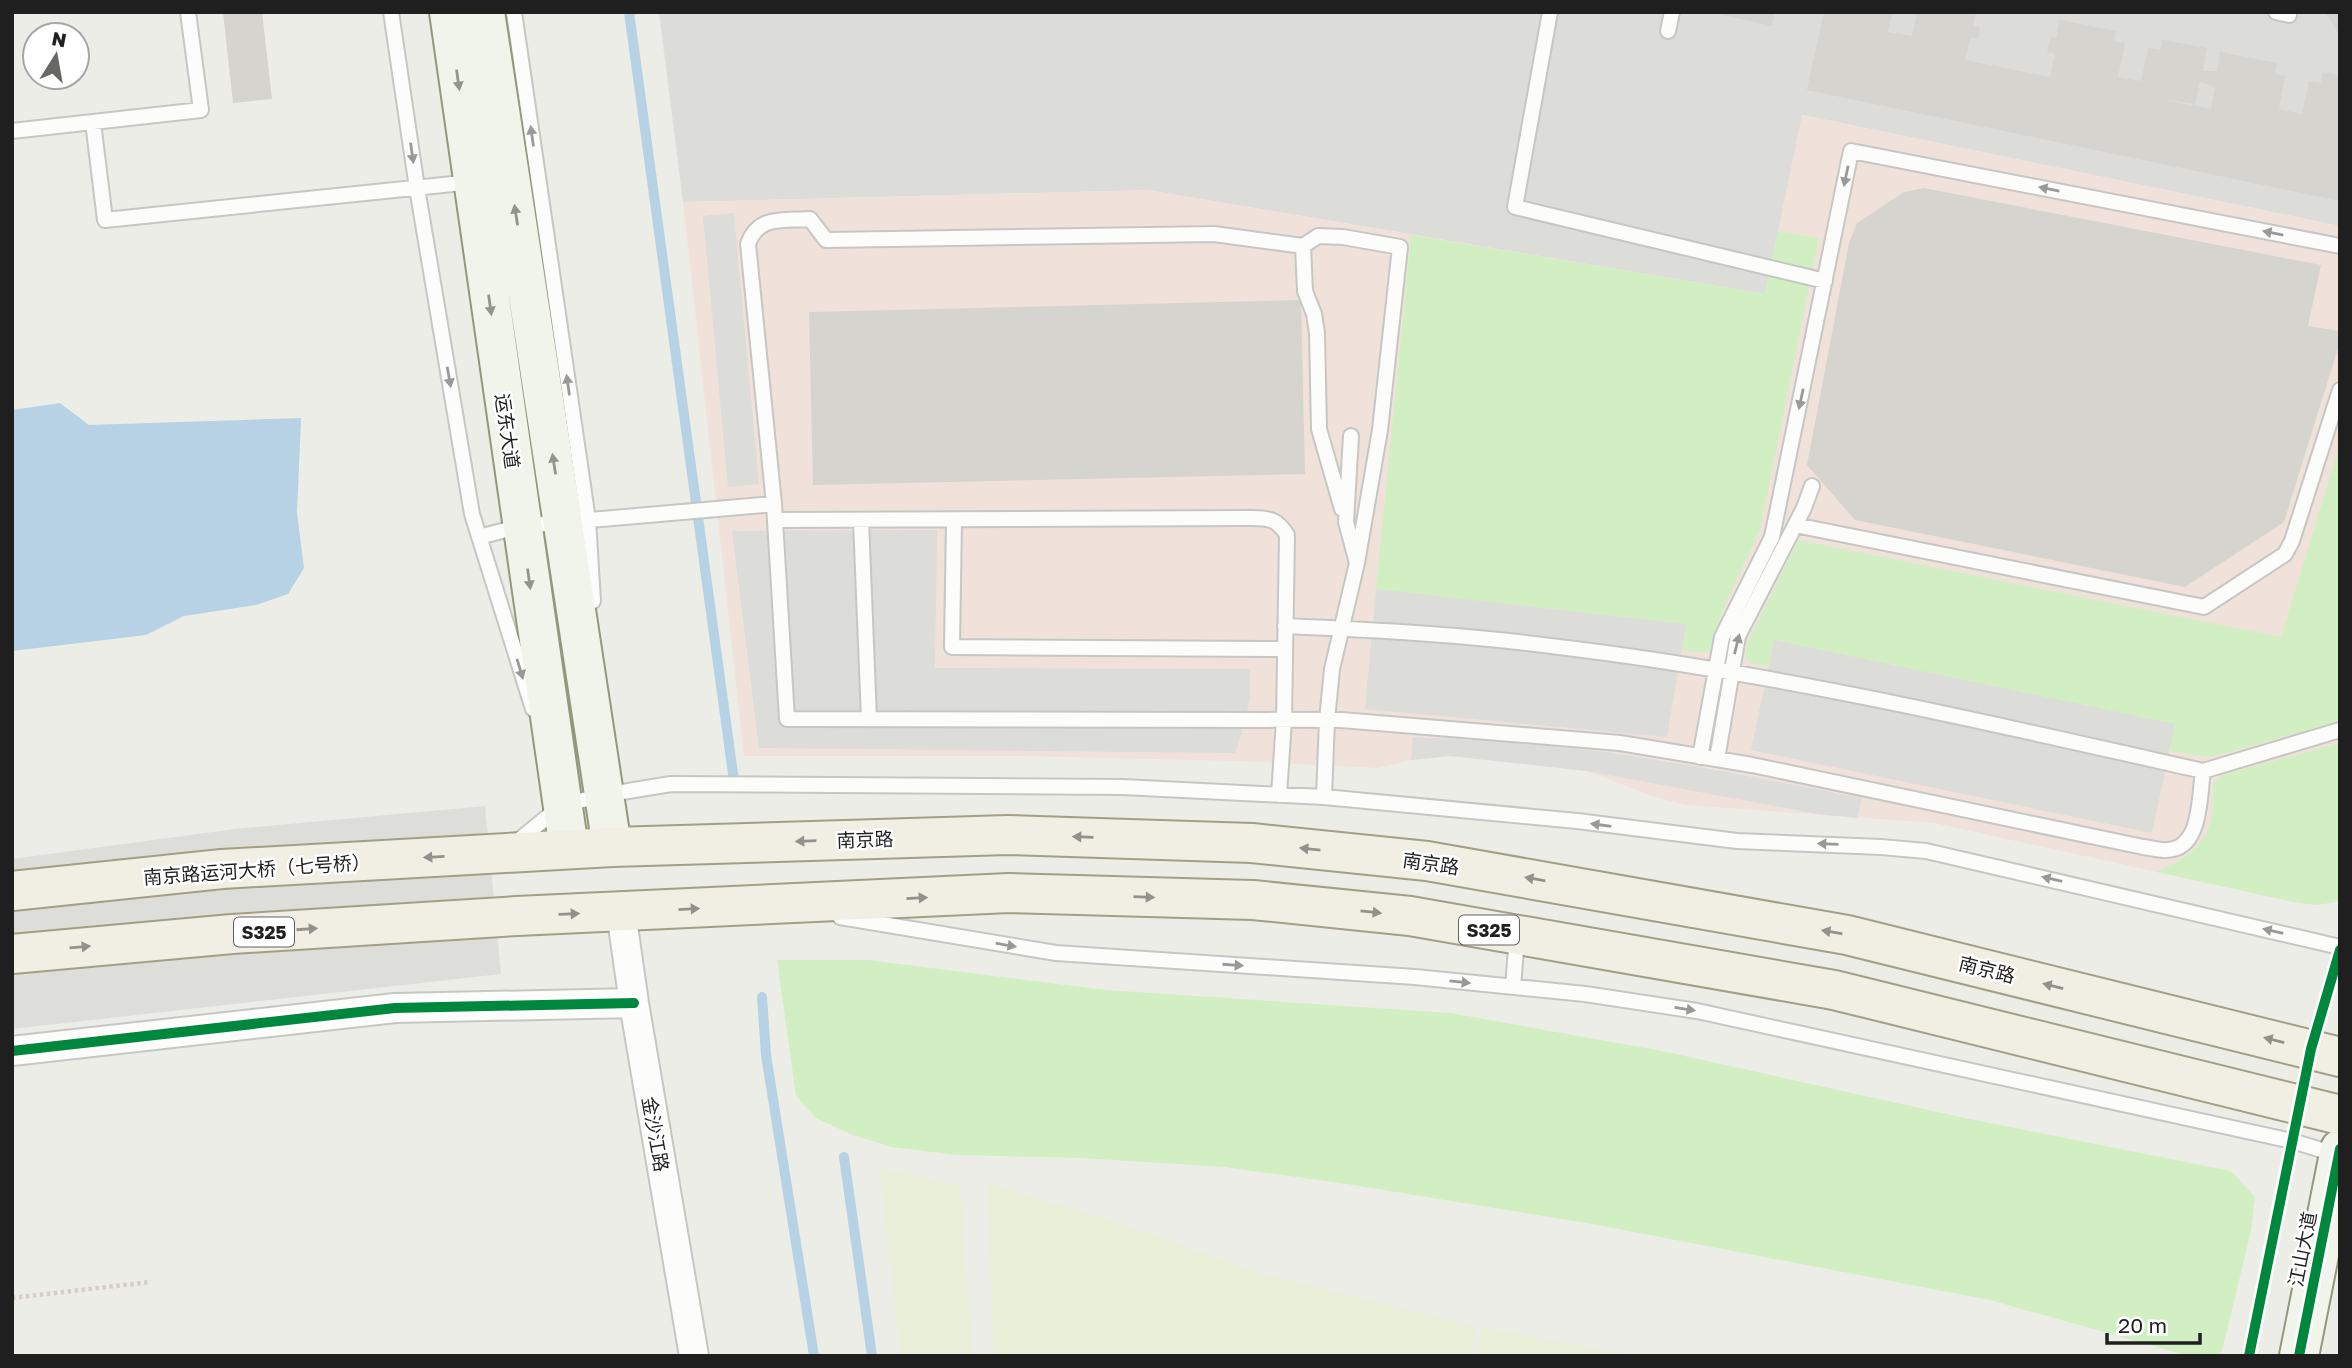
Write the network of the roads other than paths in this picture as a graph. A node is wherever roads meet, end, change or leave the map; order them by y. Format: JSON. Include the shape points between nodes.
{"nodes":[{"id":1,"x":188,"y":12,"type":"edge"},
{"id":2,"x":391,"y":12,"type":"edge"},
{"id":3,"x":449,"y":12,"type":"edge"},
{"id":4,"x":485,"y":12,"type":"edge"},
{"id":5,"x":514,"y":12,"type":"edge"},
{"id":6,"x":1550,"y":12,"type":"edge"},
{"id":7,"x":1672,"y":12,"type":"edge"},
{"id":8,"x":1668,"y":31,"type":"dead end"},
{"id":9,"x":93,"y":122,"type":"junction"},
{"id":10,"x":12,"y":131,"type":"edge"},
{"id":11,"x":491,"y":180,"type":"junction"},
{"id":12,"x":417,"y":188,"type":"junction"},
{"id":13,"x":1303,"y":246,"type":"junction"},
{"id":14,"x":2340,"y":246,"type":"edge"},
{"id":15,"x":1825,"y":281,"type":"junction"},
{"id":16,"x":2340,"y":390,"type":"edge"},
{"id":17,"x":1351,"y":436,"type":"dead end"},
{"id":18,"x":1812,"y":486,"type":"dead end"},
{"id":19,"x":774,"y":504,"type":"junction"},
{"id":20,"x":775,"y":520,"type":"junction"},
{"id":21,"x":861,"y":520,"type":"junction"},
{"id":22,"x":954,"y":520,"type":"junction"},
{"id":23,"x":575,"y":521,"type":"junction"},
{"id":24,"x":1346,"y":522,"type":"junction"},
{"id":25,"x":1795,"y":525,"type":"junction"},
{"id":26,"x":522,"y":526,"type":"junction"},
{"id":27,"x":479,"y":537,"type":"junction"},
{"id":28,"x":1357,"y":563,"type":"junction"},
{"id":29,"x":1286,"y":626,"type":"junction"},
{"id":30,"x":1343,"y":629,"type":"junction"},
{"id":31,"x":1285,"y":649,"type":"junction"},
{"id":32,"x":1715,"y":670,"type":"junction"},
{"id":33,"x":1731,"y":673,"type":"junction"},
{"id":34,"x":869,"y":719,"type":"junction"},
{"id":35,"x":1284,"y":720,"type":"junction"},
{"id":36,"x":1327,"y":720,"type":"junction"},
{"id":37,"x":2340,"y":730,"type":"edge"},
{"id":38,"x":1700,"y":757,"type":"junction"},
{"id":39,"x":1717,"y":759,"type":"junction"},
{"id":40,"x":2203,"y":771,"type":"junction"},
{"id":41,"x":604,"y":794,"type":"junction"},
{"id":42,"x":1279,"y":795,"type":"junction"},
{"id":43,"x":1324,"y":797,"type":"junction"},
{"id":44,"x":562,"y":805,"type":"junction"},
{"id":45,"x":612,"y":847,"type":"junction"},
{"id":46,"x":569,"y":849,"type":"junction"},
{"id":47,"x":502,"y":853,"type":"junction"},
{"id":48,"x":12,"y":891,"type":"edge"},
{"id":49,"x":770,"y":905,"type":"junction"},
{"id":50,"x":621,"y":912,"type":"junction"},
{"id":51,"x":1517,"y":935,"type":"junction"},
{"id":52,"x":2340,"y":947,"type":"edge"},
{"id":53,"x":12,"y":954,"type":"edge"},
{"id":54,"x":1513,"y":987,"type":"junction"},
{"id":55,"x":634,"y":1003,"type":"junction"},
{"id":56,"x":12,"y":1051,"type":"edge"},
{"id":57,"x":2340,"y":1057,"type":"edge"},
{"id":58,"x":2340,"y":1115,"type":"edge"},
{"id":59,"x":2339,"y":1153,"type":"edge"},
{"id":60,"x":694,"y":1356,"type":"edge"},
{"id":61,"x":2300,"y":1356,"type":"edge"}],
"edges":[{"from":1,"to":9,"type":"lane","via":[[201,110]]},
{"from":2,"to":12,"type":"lane","one_way":true},
{"from":3,"to":11,"type":"main road","name":"运东大道","one_way":true},
{"from":4,"to":11,"type":"main road","name":"运东大道"},
{"from":23,"to":5,"type":"lane","one_way":true},
{"from":6,"to":15,"type":"lane","via":[[1515,207]]},
{"from":7,"to":8,"type":"lane"},
{"from":9,"to":10,"type":"lane"},
{"from":9,"to":12,"type":"lane","via":[[105,220]]},
{"from":11,"to":12,"type":"lane"},
{"from":23,"to":11,"type":"main road","name":"运东大道","one_way":true},
{"from":11,"to":26,"type":"main road","name":"运东大道","one_way":true},
{"from":12,"to":27,"type":"lane","one_way":true},
{"from":13,"to":19,"type":"lane","via":[[1214,234],[826,240],[810,219],[766,222],[753,230],[748,244]]},
{"from":13,"to":24,"type":"lane","via":[[1305,291],[1317,333],[1319,429]]},
{"from":13,"to":28,"type":"lane","via":[[1318,236],[1400,247],[1380,430]]},
{"from":14,"to":15,"type":"lane","one_way":true,"via":[[1851,151]]},
{"from":15,"to":32,"type":"lane","one_way":true,"via":[[1772,537],[1729,620]]},
{"from":16,"to":25,"type":"lane","via":[[2285,555],[2204,607]]},
{"from":17,"to":24,"type":"lane"},
{"from":18,"to":25,"type":"lane"},
{"from":19,"to":20,"type":"lane"},
{"from":19,"to":23,"type":"lane"},
{"from":20,"to":21,"type":"lane"},
{"from":20,"to":34,"type":"lane","via":[[787,719]]},
{"from":21,"to":22,"type":"lane"},
{"from":21,"to":34,"type":"lane"},
{"from":22,"to":29,"type":"lane","via":[[1267,518],[1279,523],[1287,535]]},
{"from":22,"to":31,"type":"lane","via":[[952,647]]},
{"from":23,"to":26,"type":"lane"},
{"from":23,"to":41,"type":"main road","name":"运东大道"},
{"from":23,"to":41,"type":"lane","via":[[594,623]]},
{"from":24,"to":28,"type":"lane"},
{"from":33,"to":25,"type":"lane","one_way":true,"via":[[1738,636]]},
{"from":26,"to":27,"type":"lane"},
{"from":26,"to":44,"type":"main road","name":"运东大道","one_way":true},
{"from":27,"to":44,"type":"lane","one_way":true},
{"from":28,"to":30,"type":"lane"},
{"from":29,"to":30,"type":"lane"},
{"from":29,"to":31,"type":"lane"},
{"from":30,"to":32,"type":"lane","via":[[1558,646]]},
{"from":30,"to":36,"type":"lane","via":[[1332,669]]},
{"from":31,"to":35,"type":"lane"},
{"from":32,"to":33,"type":"lane"},
{"from":32,"to":38,"type":"lane"},
{"from":33,"to":39,"type":"lane"},
{"from":33,"to":40,"type":"lane","via":[[1875,698]]},
{"from":34,"to":35,"type":"lane"},
{"from":35,"to":36,"type":"lane"},
{"from":35,"to":42,"type":"lane"},
{"from":36,"to":38,"type":"lane","via":[[1620,743]]},
{"from":36,"to":43,"type":"lane"},
{"from":37,"to":40,"type":"lane"},
{"from":38,"to":39,"type":"lane"},
{"from":39,"to":40,"type":"lane","via":[[2167,850],[2179,848],[2194,827]]},
{"from":41,"to":42,"type":"lane","via":[[685,784],[1123,787]]},
{"from":41,"to":44,"type":"lane"},
{"from":41,"to":45,"type":"main road","name":"运东大道"},
{"from":42,"to":43,"type":"lane"},
{"from":52,"to":43,"type":"lane","one_way":true,"via":[[1926,851],[1737,841]]},
{"from":44,"to":46,"type":"main road","name":"运东大道"},
{"from":44,"to":47,"type":"lane"},
{"from":45,"to":46,"type":"main road","name":"南京路"},
{"from":57,"to":45,"type":"main road","name":"南京路","one_way":true,"via":[[1847,935],[1426,861],[1252,843],[1008,835]]},
{"from":46,"to":47,"type":"main road","name":"南京路"},
{"from":47,"to":48,"type":"main road","name":"南京路运河大桥（七号桥）","one_way":true,"via":[[222,869]]},
{"from":50,"to":49,"type":"main road","number":"S325","one_way":true},
{"from":49,"to":51,"type":"main road","number":"S325","one_way":true,"via":[[1009,893],[1253,900],[1410,916]]},
{"from":49,"to":54,"type":"lane","one_way":true,"via":[[1056,954]]},
{"from":53,"to":50,"type":"main road","number":"S325","one_way":true,"via":[[232,934]]},
{"from":50,"to":55,"type":"street","name":"金沙江路"},
{"from":51,"to":54,"type":"lane"},
{"from":51,"to":58,"type":"main road","number":"S325","via":[[1834,990]]},
{"from":54,"to":59,"type":"lane","one_way":true,"via":[[1697,1011]]},
{"from":55,"to":56,"type":"street","via":[[395,1008]]},
{"from":55,"to":60,"type":"street","name":"金沙江路"},
{"from":59,"to":61,"type":"main road","name":"江山大道"}]}
